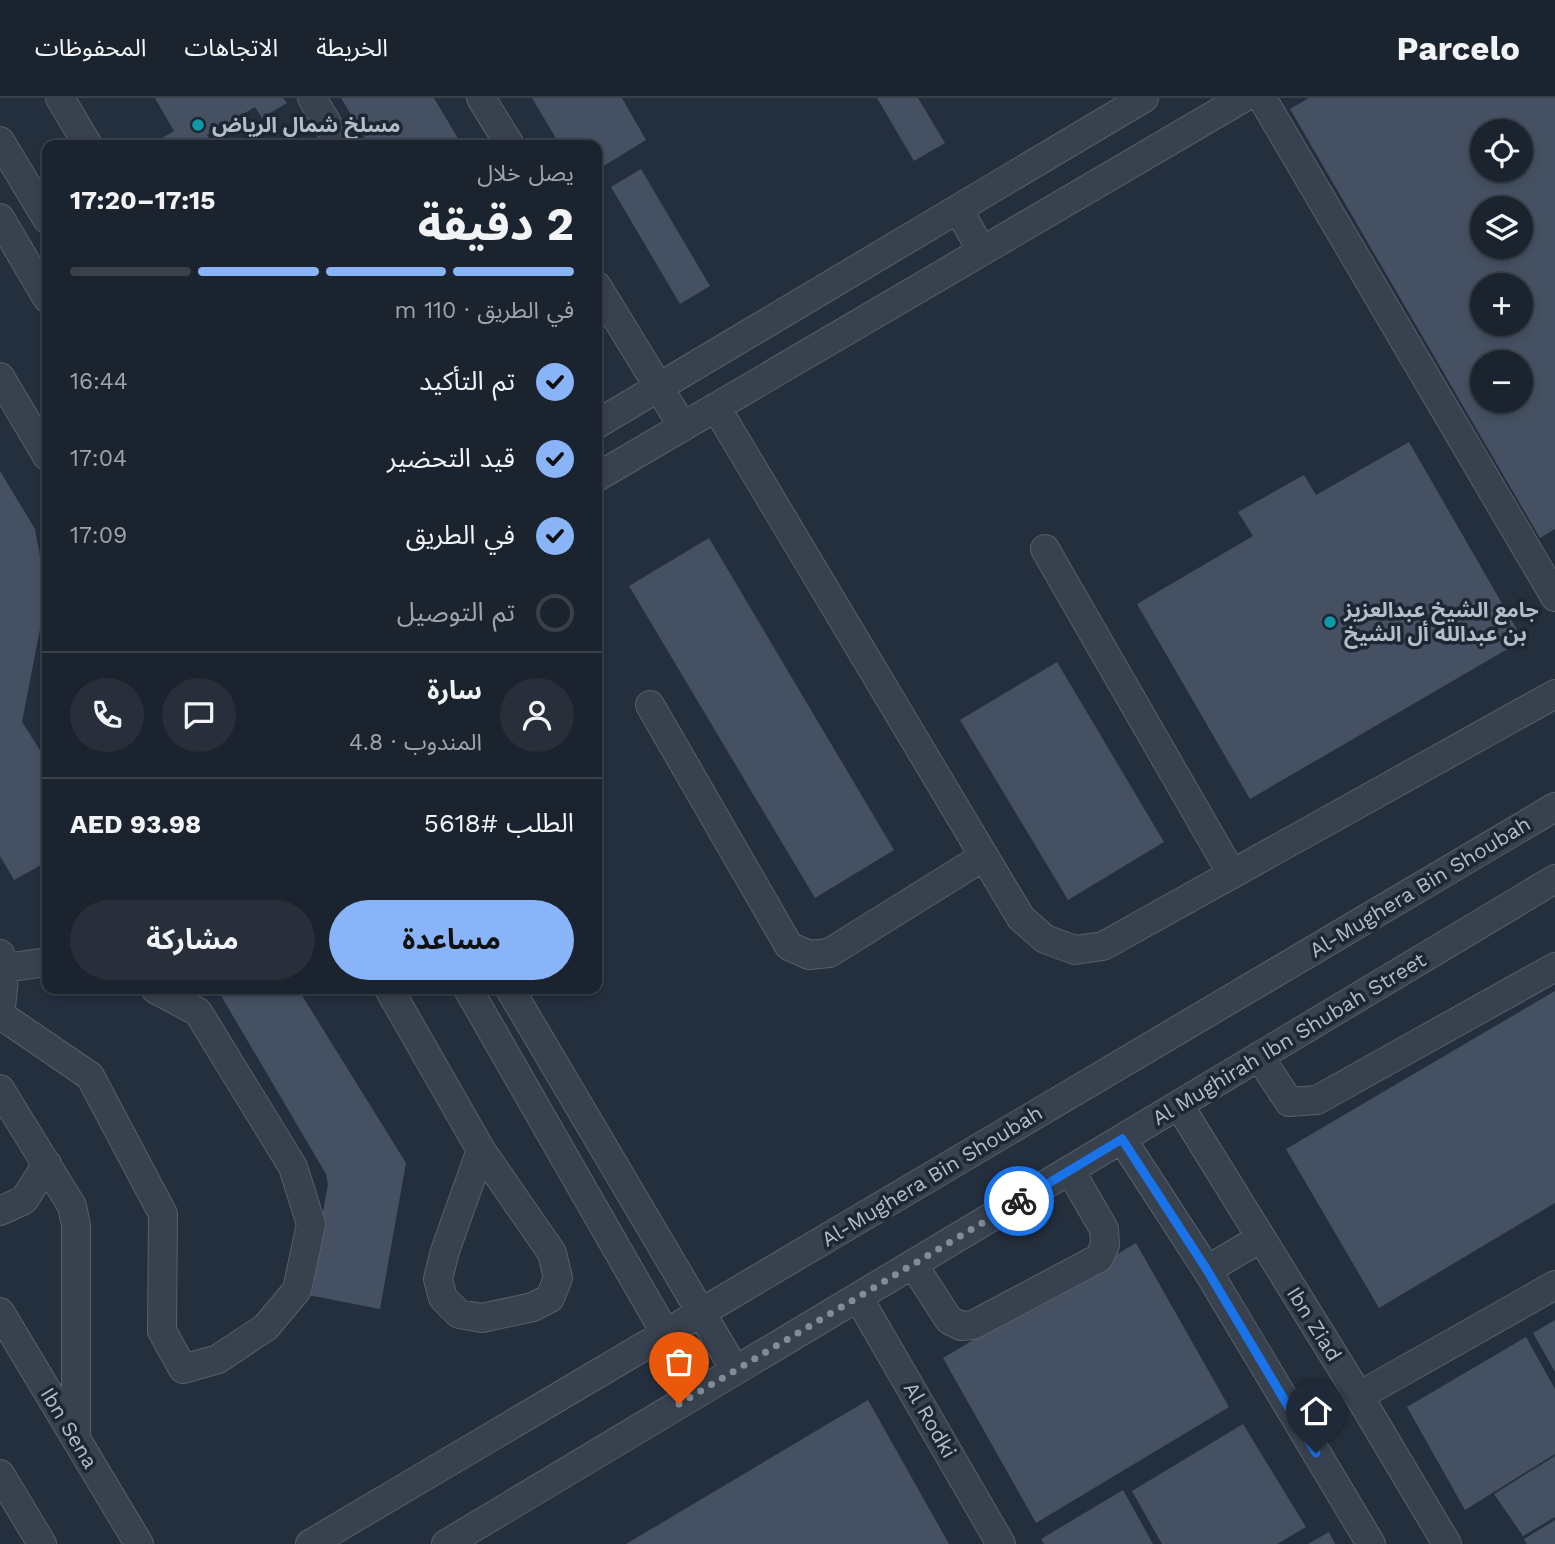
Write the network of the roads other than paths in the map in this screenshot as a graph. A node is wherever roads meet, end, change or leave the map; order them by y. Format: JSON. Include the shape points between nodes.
{"nodes":[{"id":1,"x":60,"y":98,"type":"edge"},
{"id":2,"x":312,"y":98,"type":"edge"},
{"id":3,"x":481,"y":98,"type":"edge"},
{"id":4,"x":1144,"y":98,"type":"edge"},
{"id":5,"x":1243,"y":98,"type":"edge"},
{"id":6,"x":1262,"y":98,"type":"edge"},
{"id":7,"x":85,"y":140,"type":"edge"},
{"id":8,"x":337,"y":140,"type":"edge"},
{"id":9,"x":507,"y":140,"type":"edge"},
{"id":10,"x":0,"y":141,"type":"edge"},
{"id":11,"x":958,"y":209,"type":"junction"},
{"id":12,"x":42,"y":212,"type":"edge"},
{"id":13,"x":0,"y":218,"type":"edge"},
{"id":14,"x":42,"y":224,"type":"edge"},
{"id":15,"x":15,"y":243,"type":"junction"},
{"id":16,"x":982,"y":251,"type":"junction"},
{"id":17,"x":42,"y":289,"type":"edge"},
{"id":18,"x":602,"y":294,"type":"edge"},
{"id":19,"x":0,"y":377,"type":"edge"},
{"id":20,"x":659,"y":387,"type":"junction"},
{"id":21,"x":716,"y":407,"type":"junction"},
{"id":22,"x":602,"y":421,"type":"edge"},
{"id":23,"x":682,"y":427,"type":"junction"},
{"id":24,"x":42,"y":448,"type":"edge"},
{"id":25,"x":602,"y":474,"type":"edge"},
{"id":26,"x":1045,"y":549,"type":"dead end"},
{"id":27,"x":1555,"y":597,"type":"edge"},
{"id":28,"x":1555,"y":694,"type":"edge"},
{"id":29,"x":650,"y":705,"type":"dead end"},
{"id":30,"x":1555,"y":807,"type":"edge"},
{"id":31,"x":983,"y":857,"type":"junction"},
{"id":32,"x":1232,"y":874,"type":"junction"},
{"id":33,"x":1555,"y":879,"type":"edge"},
{"id":34,"x":3,"y":961,"type":"edge"},
{"id":35,"x":42,"y":962,"type":"edge"},
{"id":36,"x":1555,"y":967,"type":"edge"},
{"id":37,"x":164,"y":994,"type":"edge"},
{"id":38,"x":392,"y":994,"type":"edge"},
{"id":39,"x":471,"y":994,"type":"edge"},
{"id":40,"x":513,"y":994,"type":"edge"},
{"id":41,"x":1,"y":1017,"type":"edge"},
{"id":42,"x":1259,"y":1056,"type":"junction"},
{"id":43,"x":0,"y":1089,"type":"edge"},
{"id":44,"x":1179,"y":1105,"type":"junction"},
{"id":45,"x":1122,"y":1139,"type":"junction"},
{"id":46,"x":481,"y":1150,"type":"junction"},
{"id":47,"x":47,"y":1164,"type":"junction"},
{"id":48,"x":1070,"y":1170,"type":"junction"},
{"id":49,"x":0,"y":1211,"type":"edge"},
{"id":50,"x":1261,"y":1238,"type":"junction"},
{"id":51,"x":914,"y":1264,"type":"junction"},
{"id":52,"x":1207,"y":1270,"type":"junction"},
{"id":53,"x":1555,"y":1285,"type":"edge"},
{"id":54,"x":859,"y":1297,"type":"junction"},
{"id":55,"x":0,"y":1312,"type":"edge"},
{"id":56,"x":701,"y":1312,"type":"junction"},
{"id":57,"x":666,"y":1334,"type":"junction"},
{"id":58,"x":735,"y":1370,"type":"junction"},
{"id":59,"x":699,"y":1392,"type":"junction"},
{"id":60,"x":1359,"y":1396,"type":"junction"},
{"id":61,"x":76,"y":1439,"type":"junction"},
{"id":62,"x":0,"y":1474,"type":"edge"},
{"id":63,"x":41,"y":1544,"type":"edge"},
{"id":64,"x":139,"y":1544,"type":"edge"},
{"id":65,"x":310,"y":1544,"type":"edge"},
{"id":66,"x":446,"y":1544,"type":"edge"},
{"id":67,"x":1001,"y":1544,"type":"edge"},
{"id":68,"x":1371,"y":1544,"type":"edge"},
{"id":69,"x":1447,"y":1544,"type":"edge"}],
"edges":[{"from":1,"to":7,"type":"street"},
{"from":2,"to":8,"type":"street"},
{"from":3,"to":9,"type":"street"},
{"from":4,"to":11,"type":"street"},
{"from":5,"to":16,"type":"street"},
{"from":6,"to":27,"type":"street"},
{"from":10,"to":12,"type":"street"},
{"from":11,"to":16,"type":"street"},
{"from":11,"to":20,"type":"street"},
{"from":13,"to":15,"type":"street"},
{"from":14,"to":15,"type":"street"},
{"from":15,"to":17,"type":"street"},
{"from":16,"to":21,"type":"street"},
{"from":18,"to":20,"type":"street"},
{"from":19,"to":24,"type":"street"},
{"from":20,"to":22,"type":"street"},
{"from":20,"to":23,"type":"street"},
{"from":21,"to":23,"type":"street"},
{"from":21,"to":31,"type":"street"},
{"from":23,"to":25,"type":"street"},
{"from":26,"to":32,"type":"street"},
{"from":28,"to":32,"type":"street"},
{"from":29,"to":31,"type":"street","via":[[789,946],[808,955],[829,953]]},
{"from":30,"to":56,"type":"street","name":"Al-Mughera Bin Shoubah"},
{"from":31,"to":32,"type":"street","via":[[1021,918],[1045,939],[1075,950],[1103,946]]},
{"from":33,"to":42,"type":"street","name":"Al Mughirah Ibn Shubah Street"},
{"from":34,"to":35,"type":"street"},
{"from":34,"to":41,"type":"street"},
{"from":36,"to":42,"type":"street","via":[[1317,1100],[1289,1102]]},
{"from":37,"to":41,"type":"street","via":[[198,1012],[293,1167],[311,1224],[297,1290],[266,1327],[218,1359],[183,1368],[162,1331],[163,1214],[90,1076]]},
{"from":38,"to":46,"type":"street"},
{"from":39,"to":57,"type":"street"},
{"from":40,"to":56,"type":"street"},
{"from":42,"to":44,"type":"street","name":"Al Mughirah Ibn Shubah Street"},
{"from":43,"to":47,"type":"street"},
{"from":44,"to":45,"type":"street","name":"Al Mughirah Ibn Shubah Street"},
{"from":44,"to":50,"type":"street","name":"Ibn Ziad"},
{"from":45,"to":48,"type":"street","name":"Al Mughirah Ibn Shubah Street"},
{"from":45,"to":52,"type":"street"},
{"from":46,"to":46,"type":"street","via":[[438,1279],[443,1298],[459,1314],[482,1318],[533,1307],[550,1298],[558,1278],[552,1254]]},
{"from":47,"to":49,"type":"street","via":[[24,1200]]},
{"from":47,"to":61,"type":"street","via":[[72,1206],[76,1225]]},
{"from":48,"to":51,"type":"street","name":"Al Mughirah Ibn Shubah Street"},
{"from":48,"to":51,"type":"street","via":[[1104,1228],[1105,1245],[1099,1258],[974,1325],[961,1326],[949,1320]]},
{"from":50,"to":52,"type":"street"},
{"from":50,"to":60,"type":"street","name":"Ibn Ziad"},
{"from":51,"to":54,"type":"street","name":"Al Mughirah Ibn Shubah Street"},
{"from":52,"to":68,"type":"street"},
{"from":53,"to":60,"type":"street"},
{"from":54,"to":58,"type":"street","name":"Al Mughirah Ibn Shubah Street"},
{"from":54,"to":67,"type":"street","name":"Al Rodki"},
{"from":55,"to":61,"type":"street","name":"Ibn Sena"},
{"from":56,"to":57,"type":"street","name":"Al-Mughera Bin Shoubah"},
{"from":56,"to":58,"type":"street"},
{"from":57,"to":59,"type":"street"},
{"from":57,"to":65,"type":"street","name":"Al-Mughera Bin Shoubah"},
{"from":58,"to":59,"type":"street","name":"Al Mughirah Ibn Shubah Street"},
{"from":59,"to":66,"type":"street","name":"Al Mughirah Ibn Shubah Street"},
{"from":60,"to":69,"type":"street","name":"Ibn Ziad"},
{"from":61,"to":64,"type":"street","name":"Ibn Sena"},
{"from":62,"to":63,"type":"street"}]}
